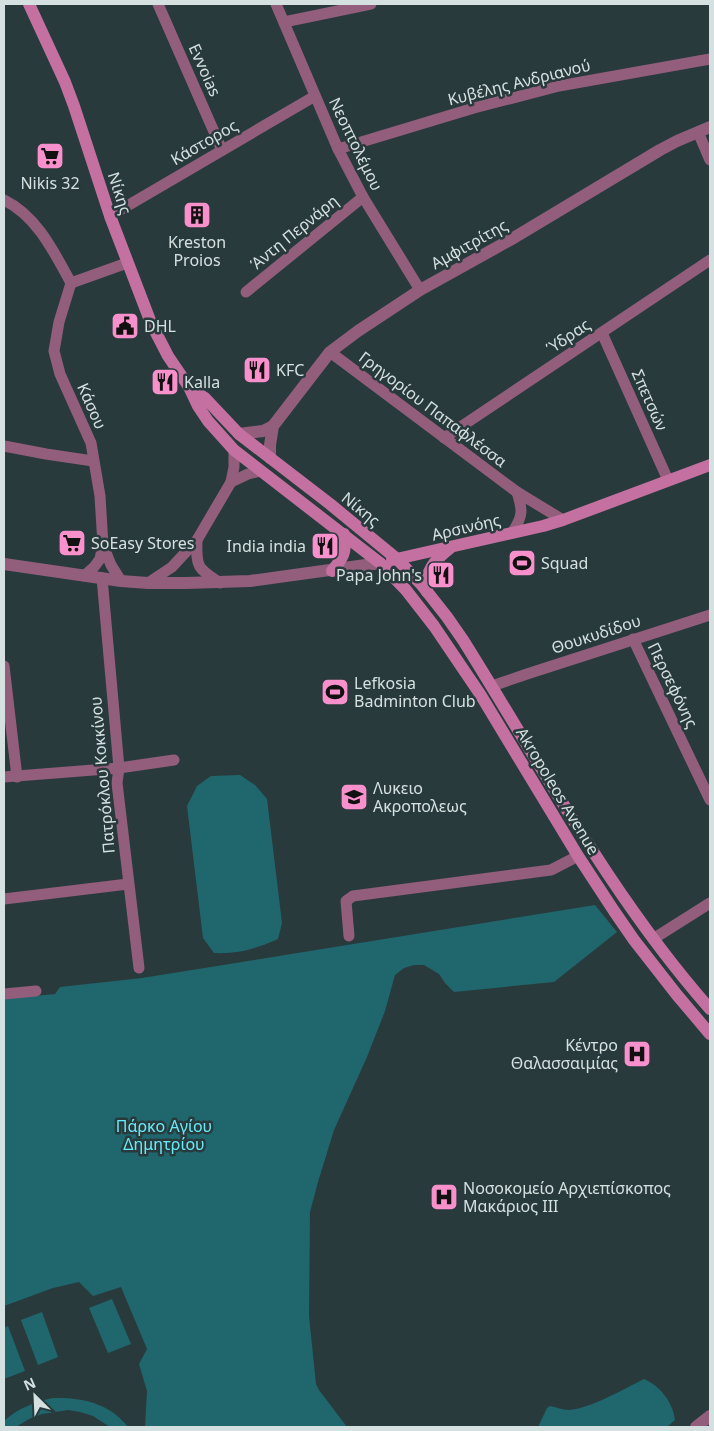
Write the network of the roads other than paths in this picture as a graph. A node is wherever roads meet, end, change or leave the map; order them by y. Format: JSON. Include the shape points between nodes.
{"nodes":[{"id":1,"x":29,"y":4,"type":"edge"},
{"id":2,"x":158,"y":4,"type":"edge"},
{"id":3,"x":276,"y":4,"type":"edge"},
{"id":4,"x":371,"y":4,"type":"edge"},
{"id":5,"x":284,"y":22,"type":"junction"},
{"id":6,"x":710,"y":59,"type":"edge"},
{"id":7,"x":315,"y":96,"type":"junction"},
{"id":8,"x":710,"y":128,"type":"edge"},
{"id":9,"x":698,"y":132,"type":"junction"},
{"id":10,"x":338,"y":149,"type":"junction"},
{"id":11,"x":222,"y":150,"type":"junction"},
{"id":12,"x":710,"y":160,"type":"edge"},
{"id":13,"x":363,"y":197,"type":"junction"},
{"id":14,"x":4,"y":200,"type":"edge"},
{"id":15,"x":4,"y":209,"type":"edge"},
{"id":16,"x":20,"y":210,"type":"junction"},
{"id":17,"x":110,"y":216,"type":"junction"},
{"id":18,"x":710,"y":260,"type":"edge"},
{"id":19,"x":127,"y":263,"type":"junction"},
{"id":20,"x":71,"y":282,"type":"junction"},
{"id":21,"x":420,"y":290,"type":"junction"},
{"id":22,"x":246,"y":292,"type":"dead end"},
{"id":23,"x":602,"y":333,"type":"junction"},
{"id":24,"x":330,"y":352,"type":"junction"},
{"id":25,"x":189,"y":388,"type":"junction"},
{"id":26,"x":273,"y":426,"type":"junction"},
{"id":27,"x":239,"y":434,"type":"junction"},
{"id":28,"x":444,"y":438,"type":"junction"},
{"id":29,"x":4,"y":446,"type":"edge"},
{"id":30,"x":234,"y":450,"type":"junction"},
{"id":31,"x":270,"y":458,"type":"junction"},
{"id":32,"x":93,"y":461,"type":"junction"},
{"id":33,"x":710,"y":465,"type":"edge"},
{"id":34,"x":261,"y":471,"type":"junction"},
{"id":35,"x":668,"y":480,"type":"junction"},
{"id":36,"x":231,"y":482,"type":"junction"},
{"id":37,"x":517,"y":492,"type":"junction"},
{"id":38,"x":563,"y":520,"type":"junction"},
{"id":39,"x":512,"y":533,"type":"junction"},
{"id":40,"x":344,"y":534,"type":"junction"},
{"id":41,"x":197,"y":540,"type":"junction"},
{"id":42,"x":102,"y":545,"type":"junction"},
{"id":43,"x":453,"y":546,"type":"junction"},
{"id":44,"x":397,"y":560,"type":"junction"},
{"id":45,"x":380,"y":563,"type":"junction"},
{"id":46,"x":4,"y":564,"type":"edge"},
{"id":47,"x":332,"y":571,"type":"junction"},
{"id":48,"x":84,"y":576,"type":"junction"},
{"id":49,"x":102,"y":578,"type":"junction"},
{"id":50,"x":121,"y":581,"type":"junction"},
{"id":51,"x":148,"y":583,"type":"junction"},
{"id":52,"x":220,"y":583,"type":"junction"},
{"id":53,"x":427,"y":592,"type":"junction"},
{"id":54,"x":710,"y":615,"type":"edge"},
{"id":55,"x":633,"y":639,"type":"junction"},
{"id":56,"x":4,"y":666,"type":"edge"},
{"id":57,"x":492,"y":686,"type":"junction"},
{"id":58,"x":174,"y":760,"type":"dead end"},
{"id":59,"x":119,"y":768,"type":"junction"},
{"id":60,"x":4,"y":777,"type":"edge"},
{"id":61,"x":17,"y":777,"type":"junction"},
{"id":62,"x":710,"y":800,"type":"edge"},
{"id":63,"x":578,"y":856,"type":"junction"},
{"id":64,"x":128,"y":884,"type":"junction"},
{"id":65,"x":4,"y":899,"type":"edge"},
{"id":66,"x":710,"y":903,"type":"edge"},
{"id":67,"x":349,"y":936,"type":"dead end"},
{"id":68,"x":653,"y":939,"type":"junction"},
{"id":69,"x":139,"y":968,"type":"dead end"},
{"id":70,"x":36,"y":991,"type":"dead end"},
{"id":71,"x":4,"y":994,"type":"edge"},
{"id":72,"x":710,"y":1009,"type":"edge"},
{"id":73,"x":710,"y":1034,"type":"edge"},
{"id":74,"x":710,"y":1416,"type":"edge"},
{"id":75,"x":696,"y":1427,"type":"edge"}],
"edges":[{"from":1,"to":17,"type":"main road","name":"Νίκης","via":[[65,82]]},
{"from":2,"to":11,"type":"street","name":"Evvoias"},
{"from":3,"to":5,"type":"street","name":"Νεοπτολέμου"},
{"from":4,"to":5,"type":"street"},
{"from":5,"to":7,"type":"street","name":"Νεοπτολέμου"},
{"from":6,"to":10,"type":"street","name":"Κυβέλης Ανδριανού","via":[[559,86]]},
{"from":7,"to":10,"type":"street","name":"Νεοπτολέμου"},
{"from":7,"to":11,"type":"street","name":"Κάστορος"},
{"from":8,"to":9,"type":"street","name":"Αμφιτρίτης"},
{"from":9,"to":12,"type":"street"},
{"from":9,"to":21,"type":"street","name":"Αμφιτρίτης","via":[[677,140],[518,236]]},
{"from":10,"to":13,"type":"street","name":"Νεοπτολέμου"},
{"from":11,"to":17,"type":"street","name":"Κάστορος"},
{"from":13,"to":21,"type":"street","name":"Νεοπτολέμου"},
{"from":13,"to":22,"type":"street","name":"Άντη Περνάρη"},
{"from":14,"to":16,"type":"street"},
{"from":15,"to":16,"type":"street"},
{"from":16,"to":20,"type":"street","via":[[42,234]]},
{"from":17,"to":19,"type":"main road","name":"Νίκης"},
{"from":18,"to":23,"type":"street","name":"Ύδρας"},
{"from":19,"to":20,"type":"street"},
{"from":19,"to":25,"type":"main road","name":"Νίκης","via":[[150,323]]},
{"from":20,"to":32,"type":"street","name":"Κάσου","via":[[54,351],[60,374],[91,443]]},
{"from":21,"to":24,"type":"street","name":"Αμφιτρίτης"},
{"from":23,"to":28,"type":"street","name":"Ύδρας"},
{"from":23,"to":35,"type":"street","name":"Σπετσών"},
{"from":24,"to":26,"type":"street","name":"Αμφιτρίτης"},
{"from":24,"to":28,"type":"street","name":"Γρηγορίου Παπαφλέσσα"},
{"from":25,"to":27,"type":"main road","name":"Νίκης","via":[[205,398]]},
{"from":25,"to":30,"type":"main road","name":"Νίκης","via":[[208,421]]},
{"from":26,"to":27,"type":"street"},
{"from":26,"to":31,"type":"street"},
{"from":27,"to":31,"type":"main road","name":"Νίκης"},
{"from":28,"to":37,"type":"street","name":"Γρηγορίου Παπαφλέσσα"},
{"from":29,"to":32,"type":"street"},
{"from":30,"to":34,"type":"main road","name":"Νίκης"},
{"from":30,"to":36,"type":"street"},
{"from":31,"to":44,"type":"main road","name":"Νίκης"},
{"from":32,"to":42,"type":"street","name":"Κάσου","via":[[100,496]]},
{"from":33,"to":35,"type":"main road","name":"Αρσινόης"},
{"from":34,"to":36,"type":"street"},
{"from":34,"to":40,"type":"main road","name":"Νίκης"},
{"from":35,"to":38,"type":"main road","name":"Αρσινόης"},
{"from":36,"to":41,"type":"street"},
{"from":37,"to":38,"type":"street","name":"Γρηγορίου Παπαφλέσσα"},
{"from":37,"to":39,"type":"street","via":[[522,515]]},
{"from":38,"to":39,"type":"main road","name":"Αρσινόης"},
{"from":39,"to":43,"type":"main road","name":"Αρσινόης"},
{"from":40,"to":45,"type":"main road","name":"Νίκης"},
{"from":40,"to":47,"type":"main road","via":[[344,554]]},
{"from":41,"to":51,"type":"street","via":[[172,567]]},
{"from":41,"to":52,"type":"street","via":[[199,567]]},
{"from":42,"to":48,"type":"street","name":"Κάσου","via":[[100,559]]},
{"from":42,"to":50,"type":"street","name":"Κάσου"},
{"from":43,"to":44,"type":"main road","name":"Αρσινόης"},
{"from":43,"to":53,"type":"main road","via":[[429,570]]},
{"from":44,"to":45,"type":"main road","name":"Αρσινόης"},
{"from":44,"to":53,"type":"main road","name":"Akropoleos Avenue"},
{"from":45,"to":47,"type":"street","name":"Αρσινόης"},
{"from":45,"to":63,"type":"main road","name":"Akropoleos Avenue","via":[[434,626],[480,694]]},
{"from":46,"to":48,"type":"street","name":"Αρσινόης"},
{"from":47,"to":52,"type":"street","name":"Αρσινόης"},
{"from":48,"to":49,"type":"street","name":"Αρσινόης"},
{"from":49,"to":50,"type":"street","name":"Αρσινόης"},
{"from":49,"to":59,"type":"street","name":"Πατρόκλου Κοκκίνου"},
{"from":50,"to":51,"type":"street","name":"Αρσινόης"},
{"from":51,"to":52,"type":"street","name":"Αρσινόης"},
{"from":53,"to":57,"type":"main road","name":"Akropoleos Avenue"},
{"from":54,"to":55,"type":"street","name":"Θουκυδίδου"},
{"from":55,"to":57,"type":"street","name":"Θουκυδίδου"},
{"from":55,"to":62,"type":"street","name":"Περσεφόνης"},
{"from":56,"to":61,"type":"street"},
{"from":57,"to":68,"type":"main road","name":"Akropoleos Avenue","via":[[591,848]]},
{"from":58,"to":59,"type":"street"},
{"from":59,"to":61,"type":"street"},
{"from":59,"to":64,"type":"street","name":"Πατρόκλου Κοκκίνου","via":[[117,782]]},
{"from":60,"to":61,"type":"street"},
{"from":63,"to":67,"type":"street","via":[[551,870],[452,878],[354,896],[346,901]]},
{"from":63,"to":73,"type":"main road","name":"Akropoleos Avenue","via":[[634,940]]},
{"from":64,"to":65,"type":"street"},
{"from":64,"to":69,"type":"street","name":"Πατρόκλου Κοκκίνου"},
{"from":66,"to":68,"type":"street"},
{"from":68,"to":72,"type":"main road","name":"Akropoleos Avenue"},
{"from":70,"to":71,"type":"street"},
{"from":74,"to":75,"type":"street"}]}
